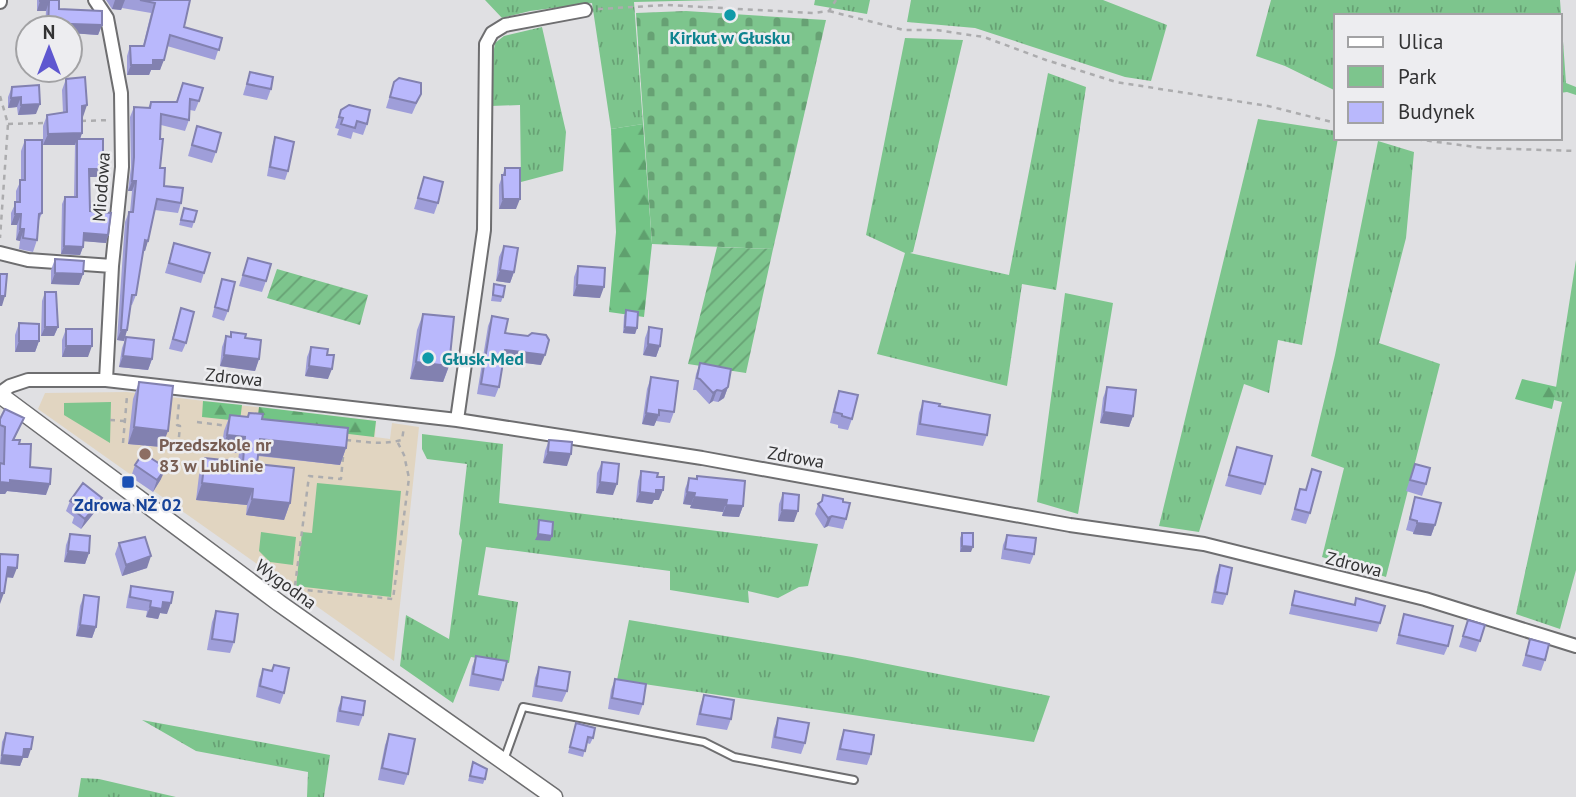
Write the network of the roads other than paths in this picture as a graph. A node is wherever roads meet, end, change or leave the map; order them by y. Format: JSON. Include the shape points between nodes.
{"nodes":[{"id":1,"x":95,"y":0,"type":"edge"},
{"id":2,"x":585,"y":10,"type":"road end"},
{"id":3,"x":0,"y":253,"type":"edge"},
{"id":4,"x":112,"y":266,"type":"junction"},
{"id":5,"x":106,"y":380,"type":"junction"},
{"id":6,"x":0,"y":394,"type":"edge"},
{"id":7,"x":457,"y":420,"type":"junction"},
{"id":8,"x":1576,"y":646,"type":"edge"},
{"id":9,"x":503,"y":762,"type":"junction"},
{"id":10,"x":854,"y":780,"type":"dead end"},
{"id":11,"x":554,"y":797,"type":"edge"}],
"edges":[{"from":1,"to":4,"type":"street","name":"Miodowa","via":[[107,18],[121,93],[122,167]]},
{"from":2,"to":7,"type":"street","via":[[505,25],[492,33],[486,44],[484,230]]},
{"from":3,"to":4,"type":"street","via":[[28,260]]},
{"from":4,"to":5,"type":"street","name":"Miodowa"},
{"from":5,"to":6,"type":"street","name":"Zdrowa","via":[[28,380]]},
{"from":5,"to":7,"type":"street","name":"Zdrowa"},
{"from":6,"to":9,"type":"street","name":"Wygodna","via":[[247,580]]},
{"from":7,"to":8,"type":"street","name":"Zdrowa","via":[[1203,544],[1425,599]]},
{"from":9,"to":10,"type":"lane","via":[[523,707],[704,741],[734,757]]},
{"from":9,"to":11,"type":"street","name":"Wygodna"}]}
